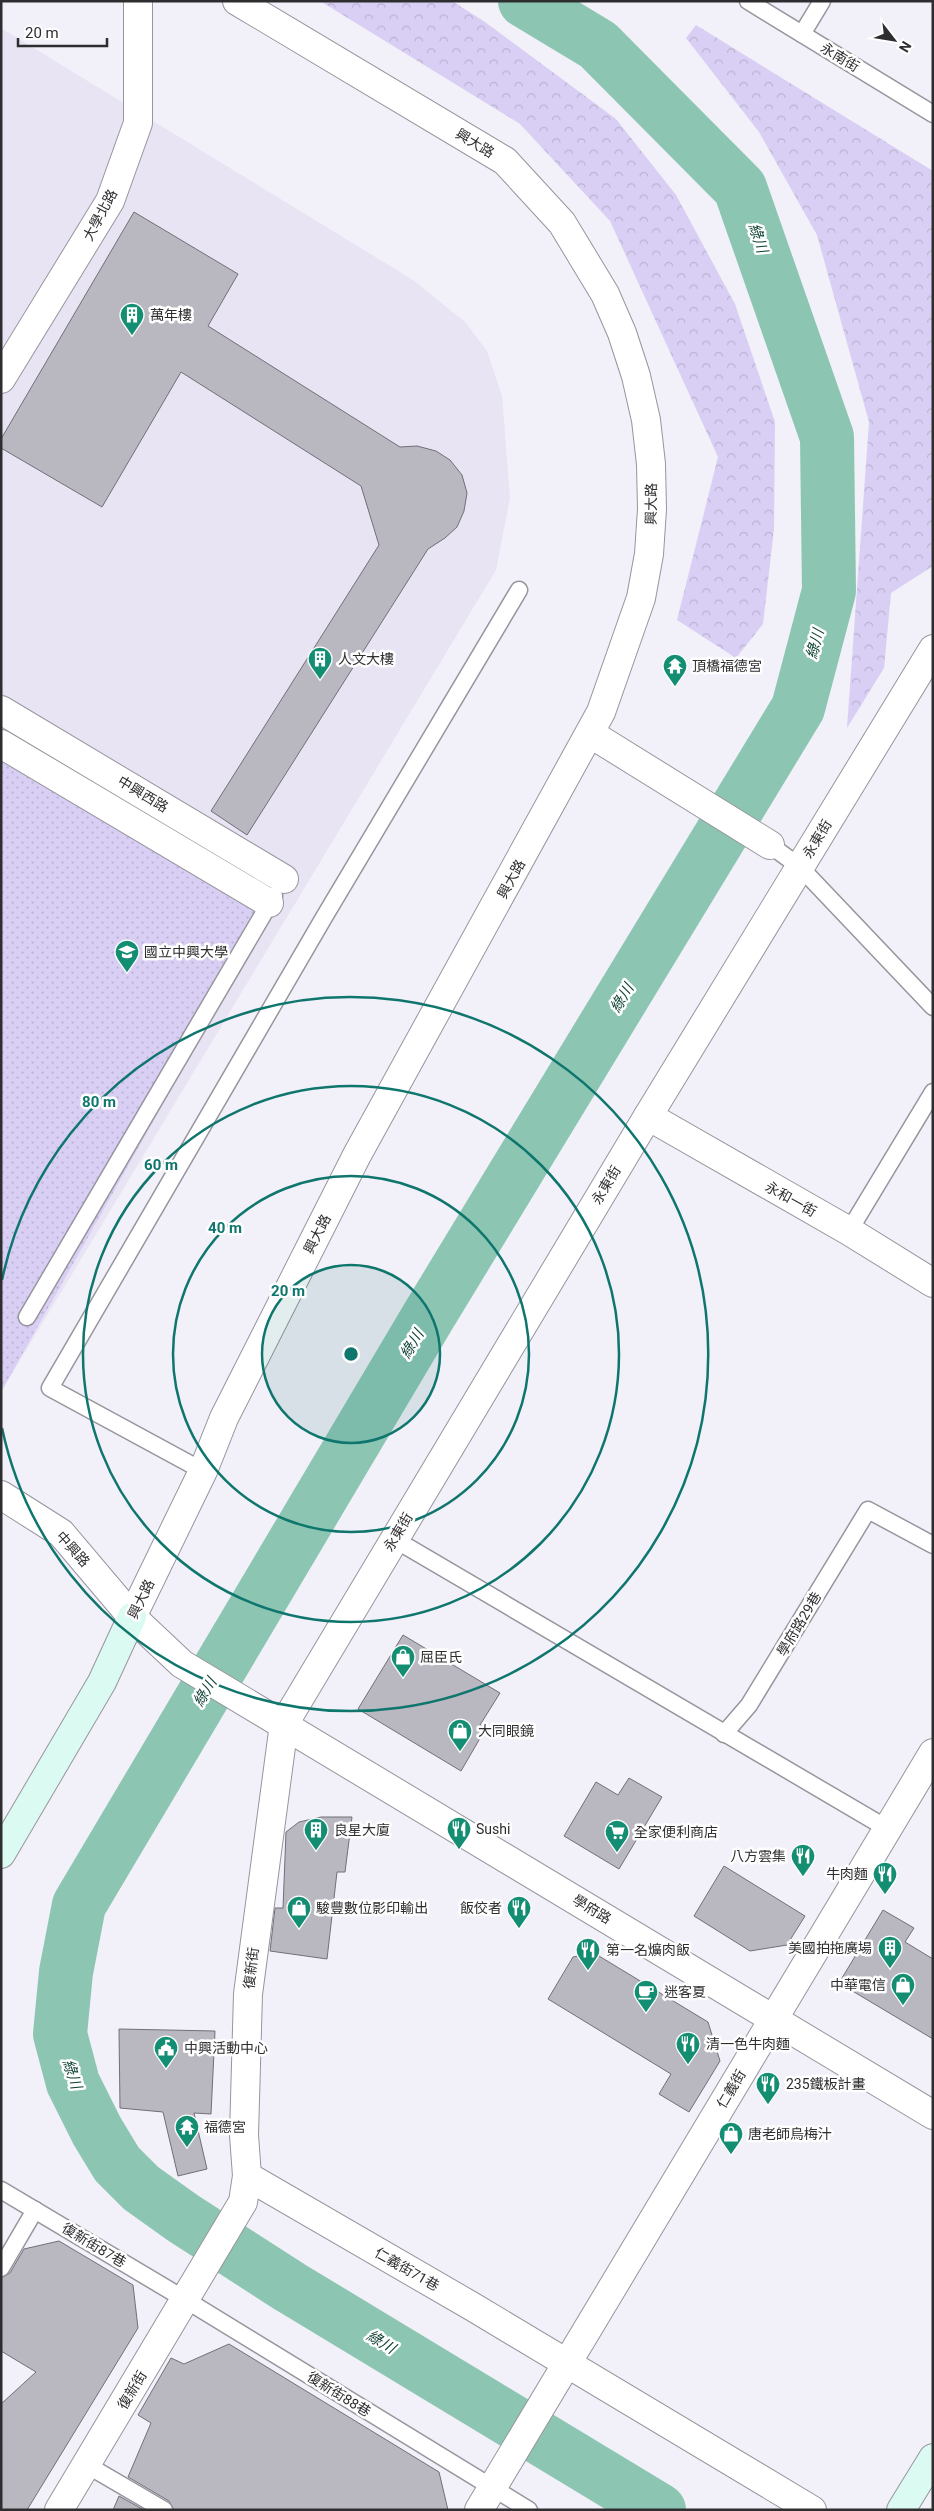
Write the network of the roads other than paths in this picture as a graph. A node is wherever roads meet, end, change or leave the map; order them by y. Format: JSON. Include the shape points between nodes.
{"nodes":[{"id":1,"x":138,"y":1,"type":"edge"},
{"id":2,"x":237,"y":1,"type":"edge"},
{"id":3,"x":748,"y":1,"type":"edge"},
{"id":4,"x":822,"y":1,"type":"edge"},
{"id":5,"x":802,"y":34,"type":"junction"},
{"id":6,"x":933,"y":114,"type":"edge"},
{"id":7,"x":1,"y":379,"type":"edge"},
{"id":8,"x":519,"y":590,"type":"dead end"},
{"id":9,"x":933,"y":649,"type":"edge"},
{"id":10,"x":1,"y":710,"type":"edge"},
{"id":11,"x":591,"y":734,"type":"junction"},
{"id":12,"x":1,"y":744,"type":"edge"},
{"id":13,"x":770,"y":845,"type":"joint"},
{"id":14,"x":800,"y":867,"type":"junction"},
{"id":15,"x":284,"y":879,"type":"joint"},
{"id":16,"x":269,"y":903,"type":"junction"},
{"id":17,"x":933,"y":1007,"type":"edge"},
{"id":18,"x":933,"y":1092,"type":"edge"},
{"id":19,"x":648,"y":1116,"type":"junction"},
{"id":20,"x":849,"y":1231,"type":"junction"},
{"id":21,"x":933,"y":1283,"type":"edge"},
{"id":22,"x":27,"y":1317,"type":"dead end"},
{"id":23,"x":204,"y":1471,"type":"junction"},
{"id":24,"x":1,"y":1495,"type":"edge"},
{"id":25,"x":394,"y":1539,"type":"junction"},
{"id":26,"x":933,"y":1545,"type":"edge"},
{"id":27,"x":132,"y":1617,"type":"junction"},
{"id":28,"x":284,"y":1724,"type":"junction"},
{"id":29,"x":724,"y":1734,"type":"junction"},
{"id":30,"x":933,"y":1754,"type":"edge"},
{"id":31,"x":888,"y":1829,"type":"junction"},
{"id":32,"x":1,"y":1854,"type":"edge"},
{"id":33,"x":774,"y":2018,"type":"junction"},
{"id":34,"x":933,"y":2115,"type":"edge"},
{"id":35,"x":247,"y":2176,"type":"junction"},
{"id":36,"x":1,"y":2190,"type":"edge"},
{"id":37,"x":35,"y":2210,"type":"junction"},
{"id":38,"x":1,"y":2268,"type":"edge"},
{"id":39,"x":186,"y":2300,"type":"junction"},
{"id":40,"x":565,"y":2363,"type":"junction"},
{"id":41,"x":933,"y":2458,"type":"edge"},
{"id":42,"x":87,"y":2465,"type":"junction"},
{"id":43,"x":485,"y":2499,"type":"edge"},
{"id":44,"x":59,"y":2510,"type":"edge"},
{"id":45,"x":164,"y":2510,"type":"edge"},
{"id":46,"x":529,"y":2510,"type":"edge"},
{"id":47,"x":812,"y":2510,"type":"edge"},
{"id":48,"x":901,"y":2510,"type":"edge"}],
"edges":[{"from":1,"to":7,"type":"street","name":"大學北路","via":[[138,123],[110,201]]},
{"from":2,"to":11,"type":"street","name":"興大路","via":[[505,161],[562,223],[605,294],[636,376],[646,420],[652,509],[641,598]]},
{"from":3,"to":5,"type":"lane","name":"永南街"},
{"from":4,"to":5,"type":"lane"},
{"from":5,"to":6,"type":"lane","name":"永南街"},
{"from":8,"to":23,"type":"lane","via":[[50,1388]]},
{"from":9,"to":14,"type":"street","name":"永東街"},
{"from":10,"to":15,"type":"street","name":"中興西路"},
{"from":11,"to":13,"type":"street"},
{"from":11,"to":23,"type":"street","name":"興大路","via":[[357,1154],[224,1418]]},
{"from":12,"to":16,"type":"street"},
{"from":13,"to":14,"type":"lane"},
{"from":14,"to":17,"type":"lane"},
{"from":14,"to":19,"type":"street","name":"永東街"},
{"from":15,"to":16,"type":"lane"},
{"from":16,"to":22,"type":"lane"},
{"from":18,"to":20,"type":"lane"},
{"from":19,"to":20,"type":"street","name":"永和一街"},
{"from":19,"to":25,"type":"street","name":"永東街"},
{"from":20,"to":21,"type":"street","name":"永和一街"},
{"from":23,"to":27,"type":"street","name":"興大路"},
{"from":24,"to":27,"type":"street","name":"中興路","via":[[61,1533]]},
{"from":25,"to":28,"type":"street","name":"永東街"},
{"from":25,"to":29,"type":"lane"},
{"from":26,"to":29,"type":"lane","name":"學府路29巷","via":[[868,1510],[749,1705]]},
{"from":27,"to":28,"type":"street","name":"學府路","via":[[182,1664]]},
{"from":27,"to":32,"type":"street","name":"興大路","via":[[102,1682]]},
{"from":28,"to":33,"type":"street","name":"學府路"},
{"from":28,"to":35,"type":"street","name":"復新街","via":[[248,1994],[244,2135]]},
{"from":29,"to":31,"type":"lane"},
{"from":30,"to":31,"type":"street","name":"仁義街"},
{"from":31,"to":33,"type":"street","name":"仁義街"},
{"from":33,"to":34,"type":"street","name":"學府路"},
{"from":33,"to":40,"type":"street","name":"仁義街"},
{"from":35,"to":39,"type":"street","name":"復新街","via":[[243,2202]]},
{"from":35,"to":40,"type":"street","name":"仁義街71巷"},
{"from":36,"to":37,"type":"lane","name":"復新街87巷"},
{"from":37,"to":38,"type":"lane"},
{"from":37,"to":39,"type":"lane","name":"復新街87巷"},
{"from":39,"to":42,"type":"street","name":"復新街"},
{"from":39,"to":43,"type":"lane","name":"復新街88巷"},
{"from":40,"to":43,"type":"street","name":"仁義街"},
{"from":40,"to":47,"type":"street","name":"仁義街71巷"},
{"from":41,"to":48,"type":"street"},
{"from":42,"to":44,"type":"street","name":"復新街"},
{"from":42,"to":45,"type":"lane"},
{"from":43,"to":46,"type":"lane","name":"復新街88巷"}]}
